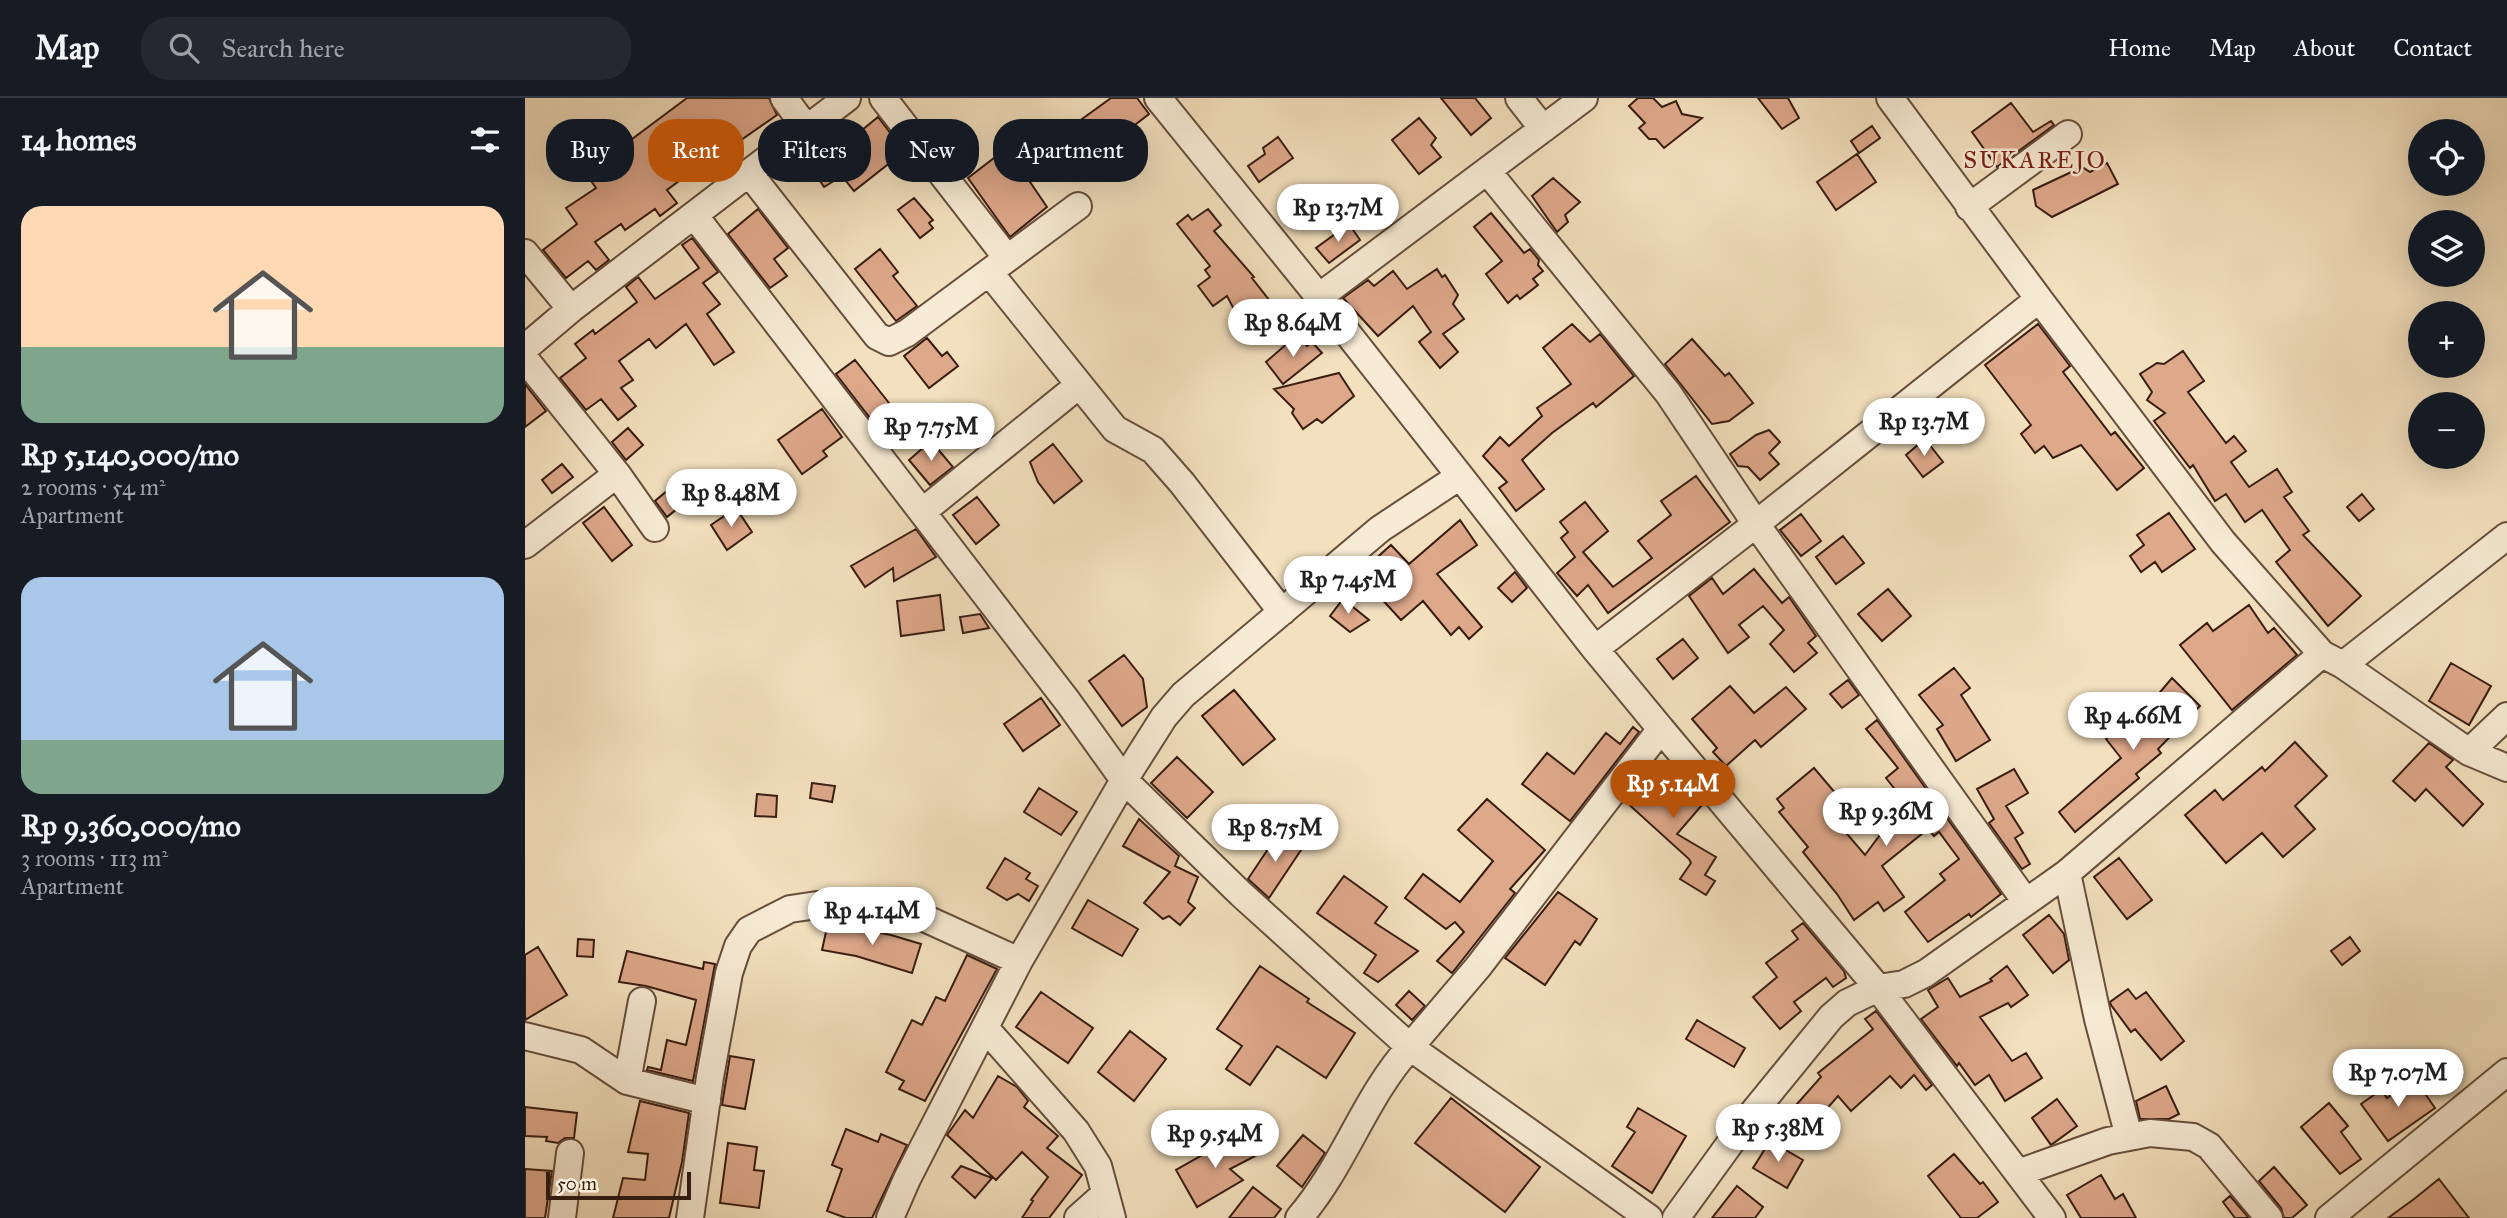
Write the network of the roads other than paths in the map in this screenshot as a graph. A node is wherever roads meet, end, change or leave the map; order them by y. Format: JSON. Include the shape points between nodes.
{"nodes":[{"id":1,"x":784,"y":98,"type":"edge"},
{"id":2,"x":847,"y":98,"type":"edge"},
{"id":3,"x":883,"y":98,"type":"edge"},
{"id":4,"x":1158,"y":98,"type":"edge"},
{"id":5,"x":1519,"y":98,"type":"edge"},
{"id":6,"x":1584,"y":98,"type":"edge"},
{"id":7,"x":1890,"y":98,"type":"edge"},
{"id":8,"x":800,"y":119,"type":"edge"},
{"id":9,"x":820,"y":119,"type":"edge"},
{"id":10,"x":1543,"y":130,"type":"junction"},
{"id":11,"x":2068,"y":134,"type":"dead end"},
{"id":12,"x":758,"y":166,"type":"edge"},
{"id":13,"x":1488,"y":172,"type":"junction"},
{"id":14,"x":749,"y":173,"type":"junction"},
{"id":15,"x":1078,"y":206,"type":"dead end"},
{"id":16,"x":1969,"y":206,"type":"junction"},
{"id":17,"x":694,"y":215,"type":"junction"},
{"id":18,"x":525,"y":253,"type":"edge"},
{"id":19,"x":998,"y":265,"type":"junction"},
{"id":20,"x":1319,"y":297,"type":"junction"},
{"id":21,"x":2039,"y":299,"type":"junction"},
{"id":22,"x":571,"y":309,"type":"junction"},
{"id":23,"x":525,"y":348,"type":"edge"},
{"id":24,"x":525,"y":359,"type":"edge"},
{"id":25,"x":1079,"y":386,"type":"junction"},
{"id":26,"x":617,"y":474,"type":"junction"},
{"id":27,"x":1459,"y":476,"type":"junction"},
{"id":28,"x":922,"y":512,"type":"junction"},
{"id":29,"x":1756,"y":524,"type":"junction"},
{"id":30,"x":655,"y":528,"type":"dead end"},
{"id":31,"x":2507,"y":536,"type":"edge"},
{"id":32,"x":525,"y":545,"type":"edge"},
{"id":33,"x":1282,"y":612,"type":"junction"},
{"id":34,"x":1595,"y":649,"type":"junction"},
{"id":35,"x":2332,"y":659,"type":"junction"},
{"id":36,"x":2507,"y":716,"type":"edge"},
{"id":37,"x":1661,"y":729,"type":"junction"},
{"id":38,"x":2469,"y":752,"type":"junction"},
{"id":39,"x":2507,"y":768,"type":"edge"},
{"id":40,"x":1124,"y":780,"type":"junction"},
{"id":41,"x":2062,"y":876,"type":"junction"},
{"id":42,"x":2029,"y":899,"type":"junction"},
{"id":43,"x":1019,"y":961,"type":"junction"},
{"id":44,"x":1878,"y":988,"type":"junction"},
{"id":45,"x":642,"y":1000,"type":"dead end"},
{"id":46,"x":986,"y":1028,"type":"junction"},
{"id":47,"x":525,"y":1036,"type":"edge"},
{"id":48,"x":1410,"y":1047,"type":"junction"},
{"id":49,"x":2507,"y":1072,"type":"edge"},
{"id":50,"x":628,"y":1081,"type":"junction"},
{"id":51,"x":707,"y":1101,"type":"junction"},
{"id":52,"x":2129,"y":1137,"type":"junction"},
{"id":53,"x":570,"y":1153,"type":"dead end"},
{"id":54,"x":2018,"y":1173,"type":"junction"},
{"id":55,"x":1109,"y":1206,"type":"edge"},
{"id":56,"x":562,"y":1218,"type":"edge"},
{"id":57,"x":690,"y":1218,"type":"edge"},
{"id":58,"x":890,"y":1218,"type":"edge"},
{"id":59,"x":1077,"y":1218,"type":"edge"},
{"id":60,"x":1299,"y":1218,"type":"edge"},
{"id":61,"x":1649,"y":1218,"type":"edge"},
{"id":62,"x":1676,"y":1218,"type":"edge"},
{"id":63,"x":2052,"y":1218,"type":"edge"},
{"id":64,"x":2269,"y":1218,"type":"edge"},
{"id":65,"x":2329,"y":1218,"type":"edge"}],
"edges":[{"from":1,"to":8,"type":"street"},
{"from":2,"to":9,"type":"street"},
{"from":3,"to":19,"type":"street"},
{"from":4,"to":20,"type":"street"},
{"from":5,"to":10,"type":"street"},
{"from":6,"to":10,"type":"street"},
{"from":7,"to":16,"type":"street"},
{"from":10,"to":13,"type":"street"},
{"from":11,"to":16,"type":"street"},
{"from":12,"to":14,"type":"street"},
{"from":13,"to":20,"type":"street"},
{"from":13,"to":29,"type":"street","via":[[1668,393]]},
{"from":14,"to":17,"type":"street"},
{"from":14,"to":19,"type":"street","via":[[889,342]]},
{"from":15,"to":19,"type":"street"},
{"from":16,"to":21,"type":"street"},
{"from":17,"to":22,"type":"street"},
{"from":17,"to":28,"type":"street"},
{"from":18,"to":22,"type":"street"},
{"from":19,"to":25,"type":"street"},
{"from":20,"to":27,"type":"street"},
{"from":21,"to":29,"type":"street"},
{"from":21,"to":35,"type":"street","via":[[2223,542]]},
{"from":22,"to":23,"type":"street"},
{"from":24,"to":26,"type":"street"},
{"from":25,"to":28,"type":"street"},
{"from":25,"to":33,"type":"street","via":[[1115,429],[1153,450]]},
{"from":26,"to":30,"type":"street"},
{"from":26,"to":32,"type":"street"},
{"from":27,"to":33,"type":"street","via":[[1380,528]]},
{"from":27,"to":34,"type":"street"},
{"from":28,"to":40,"type":"street"},
{"from":29,"to":34,"type":"street"},
{"from":29,"to":42,"type":"street"},
{"from":31,"to":35,"type":"street"},
{"from":33,"to":40,"type":"street","via":[[1183,695]]},
{"from":34,"to":37,"type":"street"},
{"from":35,"to":38,"type":"street"},
{"from":35,"to":41,"type":"street"},
{"from":36,"to":38,"type":"street"},
{"from":37,"to":44,"type":"street"},
{"from":37,"to":48,"type":"street","via":[[1495,947]]},
{"from":38,"to":39,"type":"street"},
{"from":40,"to":43,"type":"street"},
{"from":40,"to":48,"type":"street"},
{"from":41,"to":42,"type":"street"},
{"from":41,"to":52,"type":"street"},
{"from":42,"to":44,"type":"street","via":[[1926,974]]},
{"from":43,"to":46,"type":"street"},
{"from":43,"to":51,"type":"street","via":[[911,912],[817,905],[769,918],[749,930],[731,964]]},
{"from":44,"to":54,"type":"street"},
{"from":44,"to":62,"type":"street","via":[[1847,1003],[1831,1017],[1747,1120]]},
{"from":45,"to":50,"type":"street"},
{"from":46,"to":55,"type":"street","via":[[1076,1131],[1098,1166]]},
{"from":46,"to":58,"type":"street"},
{"from":47,"to":50,"type":"street","via":[[581,1050]]},
{"from":48,"to":60,"type":"street","via":[[1390,1070],[1345,1152]]},
{"from":48,"to":61,"type":"street"},
{"from":49,"to":65,"type":"street"},
{"from":50,"to":51,"type":"street"},
{"from":51,"to":57,"type":"street"},
{"from":52,"to":54,"type":"street"},
{"from":52,"to":64,"type":"street","via":[[2150,1133],[2202,1140]]},
{"from":53,"to":56,"type":"street"},
{"from":54,"to":63,"type":"street"},
{"from":55,"to":59,"type":"street"}]}
